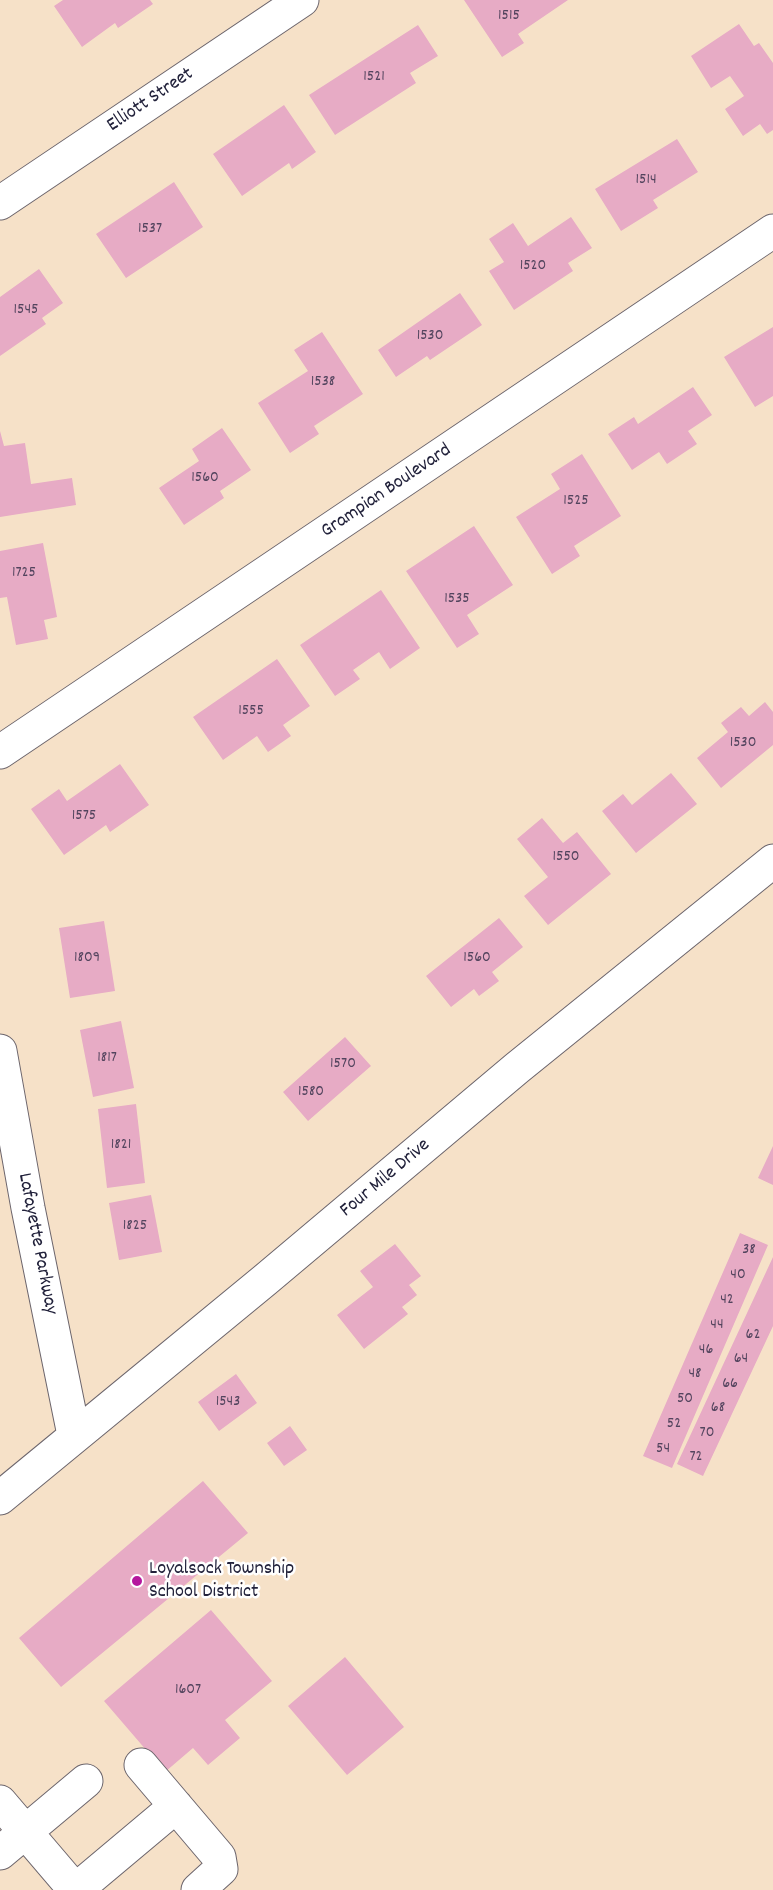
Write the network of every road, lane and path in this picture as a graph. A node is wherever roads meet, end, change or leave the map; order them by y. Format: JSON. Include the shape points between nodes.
{"nodes":[{"id":1,"x":302,"y":0,"type":"edge"},
{"id":2,"x":0,"y":203,"type":"edge"},
{"id":3,"x":773,"y":231,"type":"edge"},
{"id":4,"x":0,"y":752,"type":"edge"},
{"id":5,"x":773,"y":861,"type":"edge"},
{"id":6,"x":0,"y":1051,"type":"edge"},
{"id":7,"x":74,"y":1436,"type":"junction"},
{"id":8,"x":0,"y":1498,"type":"edge"},
{"id":9,"x":141,"y":1765,"type":"dead end"},
{"id":10,"x":86,"y":1781,"type":"dead end"},
{"id":11,"x":0,"y":1802,"type":"edge"},
{"id":12,"x":176,"y":1806,"type":"junction"},
{"id":13,"x":25,"y":1831,"type":"junction"},
{"id":14,"x":0,"y":1853,"type":"edge"},
{"id":15,"x":76,"y":1890,"type":"edge"},
{"id":16,"x":198,"y":1890,"type":"edge"}],
"edges":[{"from":1,"to":2,"type":"street","name":"Elliott Street"},
{"from":3,"to":4,"type":"street","name":"Grampian Boulevard"},
{"from":5,"to":7,"type":"street","name":"Four Mile Drive"},
{"from":6,"to":7,"type":"street","name":"Lafayette Parkway"},
{"from":7,"to":8,"type":"street","name":"Four Mile Drive"},
{"from":9,"to":12,"type":"street"},
{"from":10,"to":13,"type":"street"},
{"from":11,"to":13,"type":"street"},
{"from":12,"to":15,"type":"street"},
{"from":12,"to":16,"type":"street","via":[[219,1857],[221,1869]]},
{"from":13,"to":14,"type":"street"},
{"from":13,"to":15,"type":"street"}]}
